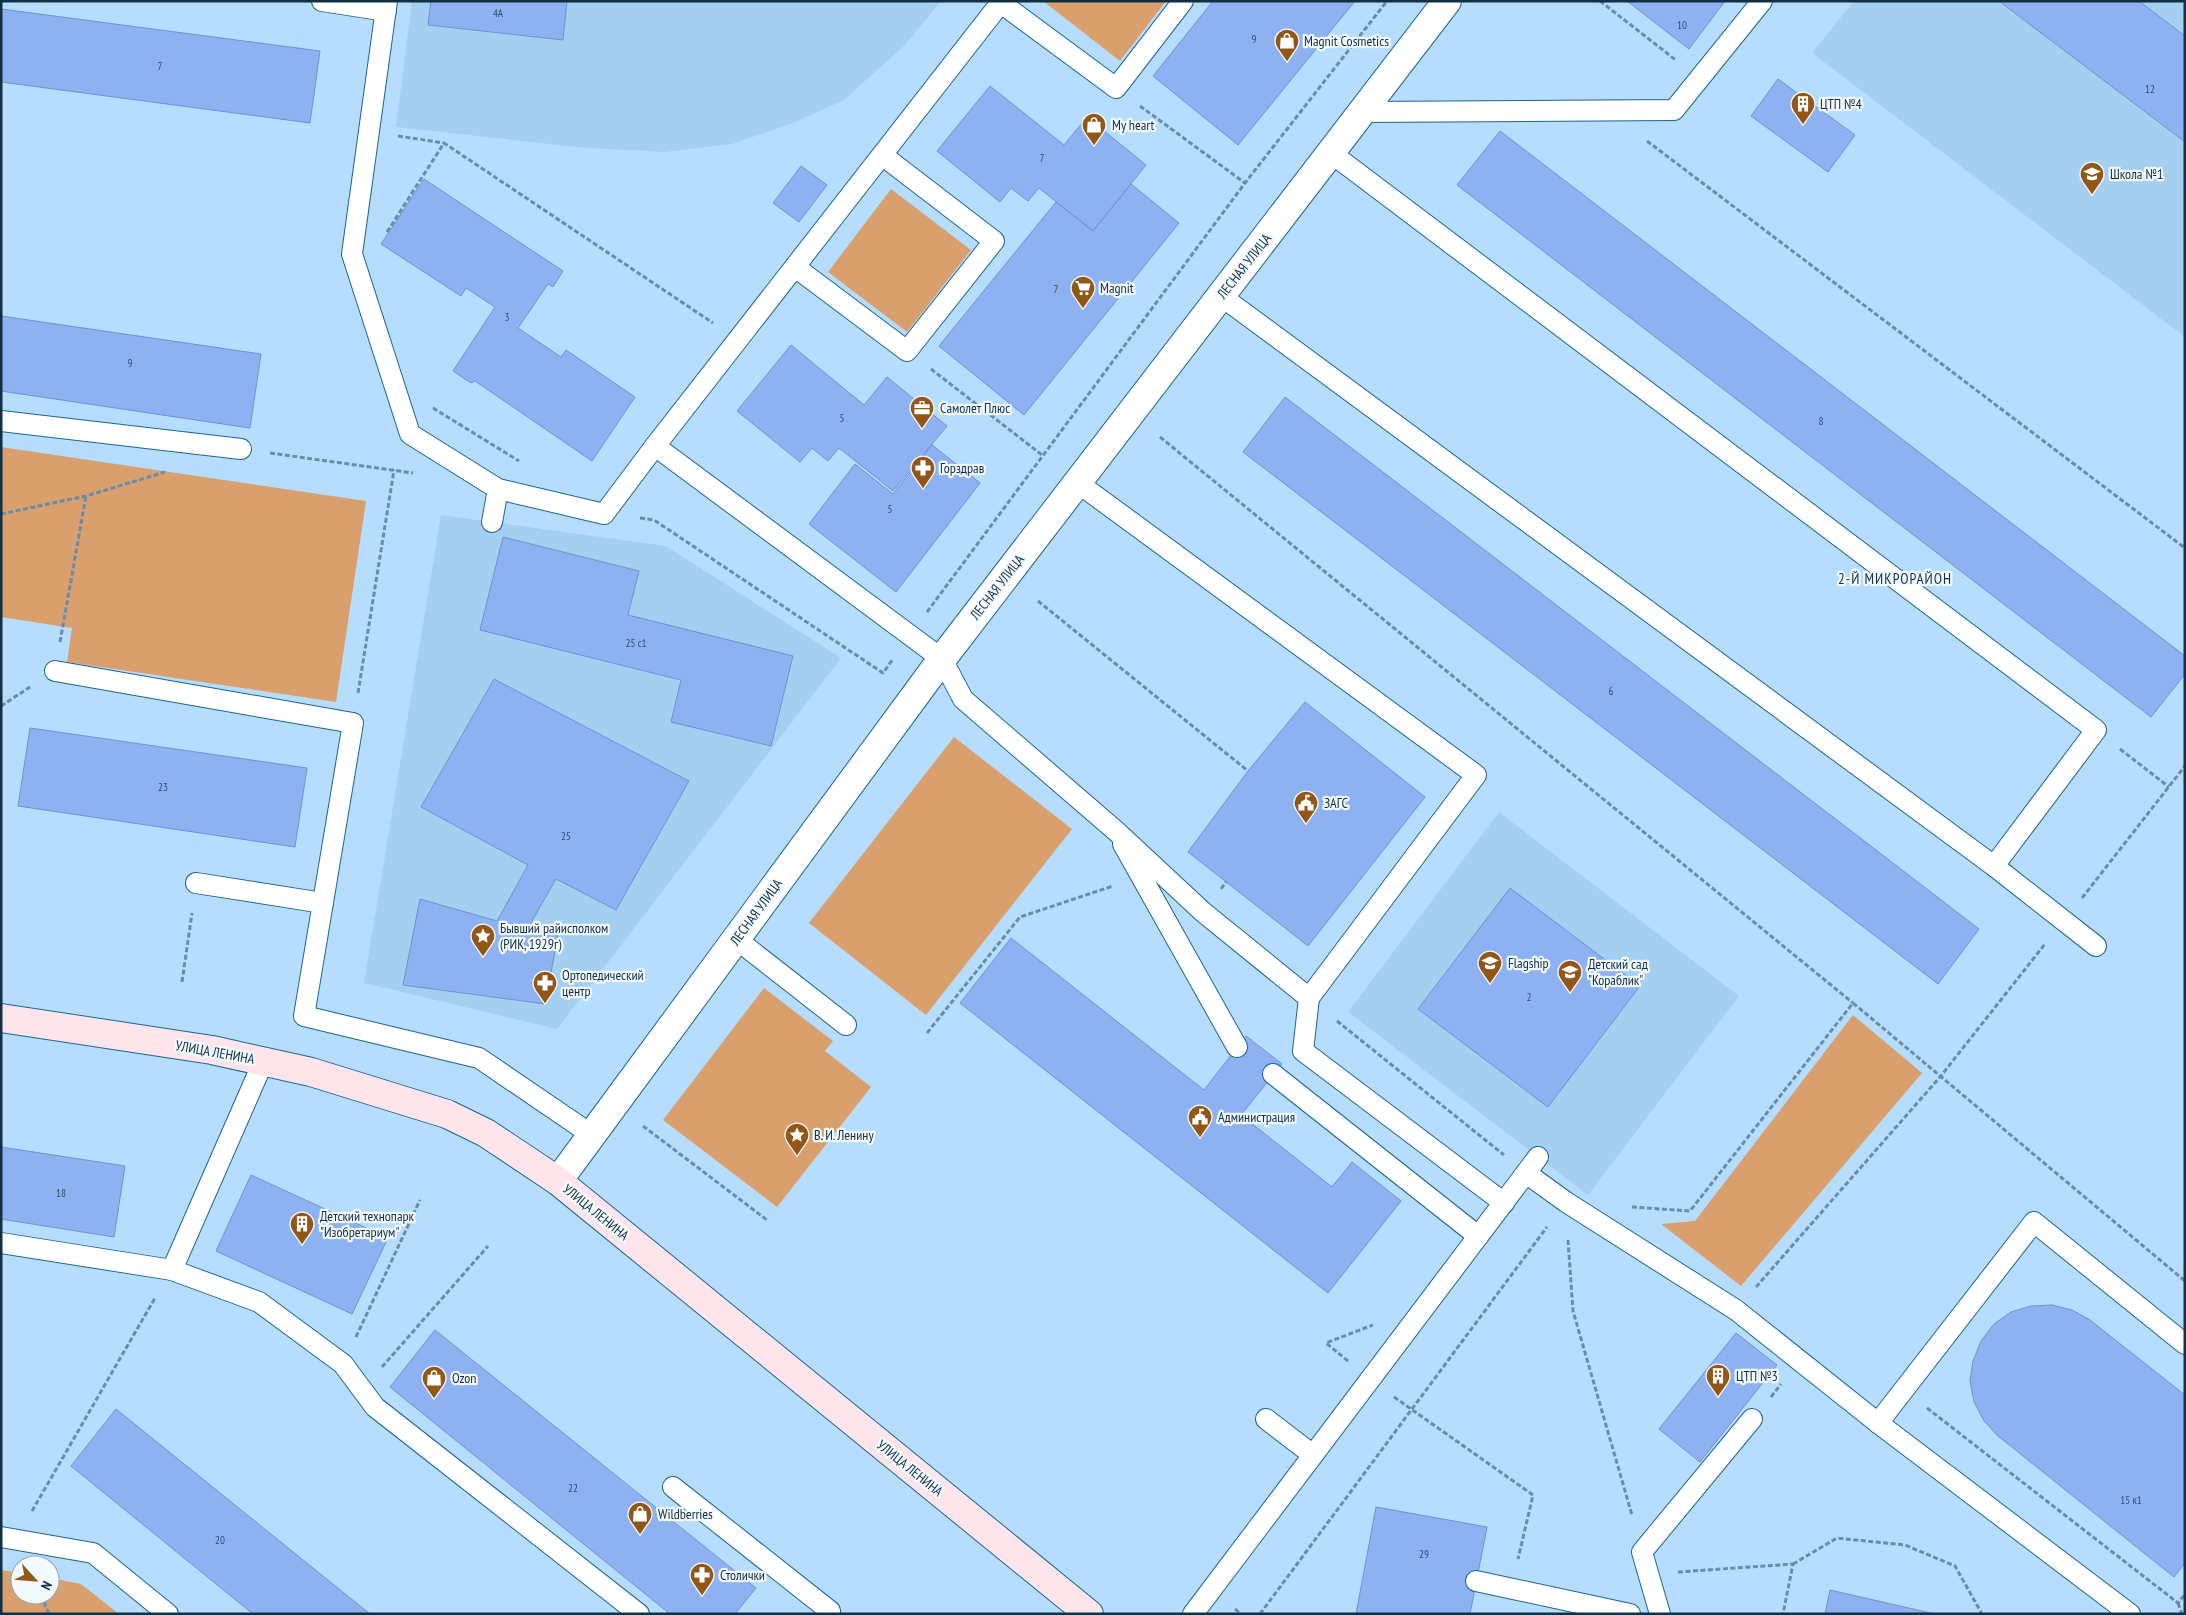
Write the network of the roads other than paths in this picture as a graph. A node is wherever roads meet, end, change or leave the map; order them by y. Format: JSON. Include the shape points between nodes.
{"nodes":[{"id":1,"x":322,"y":1,"type":"edge"},
{"id":2,"x":1183,"y":1,"type":"edge"},
{"id":3,"x":1447,"y":1,"type":"edge"},
{"id":4,"x":1762,"y":1,"type":"edge"},
{"id":5,"x":1001,"y":2,"type":"edge"},
{"id":6,"x":386,"y":6,"type":"edge"},
{"id":7,"x":1363,"y":112,"type":"junction"},
{"id":8,"x":1331,"y":153,"type":"junction"},
{"id":9,"x":882,"y":155,"type":"junction"},
{"id":10,"x":795,"y":267,"type":"junction"},
{"id":11,"x":1221,"y":296,"type":"junction"},
{"id":12,"x":1,"y":421,"type":"edge"},
{"id":13,"x":655,"y":446,"type":"junction"},
{"id":14,"x":242,"y":449,"type":"dead end"},
{"id":15,"x":1078,"y":483,"type":"junction"},
{"id":16,"x":498,"y":488,"type":"junction"},
{"id":17,"x":492,"y":522,"type":"dead end"},
{"id":18,"x":942,"y":659,"type":"junction"},
{"id":19,"x":55,"y":671,"type":"road end"},
{"id":20,"x":1116,"y":831,"type":"junction"},
{"id":21,"x":1994,"y":866,"type":"junction"},
{"id":22,"x":196,"y":883,"type":"road end"},
{"id":23,"x":323,"y":904,"type":"junction"},
{"id":24,"x":736,"y":939,"type":"junction"},
{"id":25,"x":2096,"y":946,"type":"dead end"},
{"id":26,"x":1309,"y":998,"type":"junction"},
{"id":27,"x":1,"y":1018,"type":"edge"},
{"id":28,"x":846,"y":1025,"type":"dead end"},
{"id":29,"x":1237,"y":1047,"type":"dead end"},
{"id":30,"x":264,"y":1060,"type":"junction"},
{"id":31,"x":1273,"y":1074,"type":"dead end"},
{"id":32,"x":592,"y":1135,"type":"junction"},
{"id":33,"x":1538,"y":1157,"type":"dead end"},
{"id":34,"x":1526,"y":1173,"type":"junction"},
{"id":35,"x":558,"y":1181,"type":"junction"},
{"id":36,"x":1504,"y":1203,"type":"junction"},
{"id":37,"x":1478,"y":1236,"type":"junction"},
{"id":38,"x":1,"y":1243,"type":"edge"},
{"id":39,"x":172,"y":1270,"type":"junction"},
{"id":40,"x":2185,"y":1344,"type":"edge"},
{"id":41,"x":1266,"y":1419,"type":"dead end"},
{"id":42,"x":1752,"y":1419,"type":"road end"},
{"id":43,"x":1878,"y":1423,"type":"junction"},
{"id":44,"x":1313,"y":1455,"type":"junction"},
{"id":45,"x":673,"y":1487,"type":"dead end"},
{"id":46,"x":8,"y":1538,"type":"edge"},
{"id":47,"x":1476,"y":1581,"type":"dead end"},
{"id":48,"x":830,"y":1611,"type":"dead end"},
{"id":49,"x":168,"y":1614,"type":"edge"},
{"id":50,"x":638,"y":1614,"type":"edge"},
{"id":51,"x":1090,"y":1614,"type":"edge"},
{"id":52,"x":1193,"y":1614,"type":"edge"},
{"id":53,"x":1630,"y":1614,"type":"edge"},
{"id":54,"x":1660,"y":1614,"type":"edge"},
{"id":55,"x":2130,"y":1614,"type":"edge"}],
"edges":[{"from":1,"to":6,"type":"lane"},
{"from":2,"to":5,"type":"lane","via":[[1116,88]]},
{"from":3,"to":7,"type":"street","name":"ЛЕСНАЯ УЛИЦА"},
{"from":4,"to":7,"type":"lane","via":[[1674,110]]},
{"from":5,"to":9,"type":"lane"},
{"from":6,"to":16,"type":"lane","via":[[352,254],[410,434]]},
{"from":7,"to":8,"type":"street","name":"ЛЕСНАЯ УЛИЦА"},
{"from":8,"to":11,"type":"street","name":"ЛЕСНАЯ УЛИЦА"},
{"from":8,"to":21,"type":"lane","via":[[2096,730]]},
{"from":9,"to":10,"type":"lane"},
{"from":9,"to":10,"type":"lane","via":[[994,241],[907,351]]},
{"from":10,"to":13,"type":"lane"},
{"from":11,"to":15,"type":"street","name":"ЛЕСНАЯ УЛИЦА"},
{"from":11,"to":21,"type":"lane"},
{"from":12,"to":14,"type":"lane"},
{"from":13,"to":16,"type":"lane","via":[[604,514]]},
{"from":13,"to":18,"type":"lane"},
{"from":15,"to":18,"type":"street","name":"ЛЕСНАЯ УЛИЦА"},
{"from":15,"to":26,"type":"lane","via":[[1476,775]]},
{"from":16,"to":17,"type":"lane"},
{"from":18,"to":20,"type":"lane","via":[[963,699]]},
{"from":18,"to":24,"type":"street","name":"ЛЕСНАЯ УЛИЦА"},
{"from":19,"to":23,"type":"lane","via":[[353,723]]},
{"from":20,"to":26,"type":"lane","via":[[1203,912]]},
{"from":20,"to":29,"type":"lane"},
{"from":21,"to":25,"type":"lane"},
{"from":22,"to":23,"type":"lane"},
{"from":23,"to":32,"type":"lane","via":[[304,1016],[479,1058]]},
{"from":24,"to":28,"type":"lane"},
{"from":24,"to":32,"type":"street","name":"ЛЕСНАЯ УЛИЦА"},
{"from":26,"to":36,"type":"lane","via":[[1303,1051]]},
{"from":27,"to":30,"type":"street","name":"УЛИЦА ЛЕНИНА"},
{"from":30,"to":35,"type":"street","name":"УЛИЦА ЛЕНИНА","via":[[447,1114],[486,1133]]},
{"from":30,"to":39,"type":"lane"},
{"from":31,"to":37,"type":"lane"},
{"from":32,"to":35,"type":"street","name":"ЛЕСНАЯ УЛИЦА"},
{"from":33,"to":34,"type":"lane"},
{"from":34,"to":36,"type":"lane"},
{"from":34,"to":43,"type":"lane","via":[[1736,1310]]},
{"from":35,"to":51,"type":"street","name":"УЛИЦА ЛЕНИНА"},
{"from":36,"to":37,"type":"lane"},
{"from":37,"to":44,"type":"lane"},
{"from":38,"to":39,"type":"lane"},
{"from":39,"to":50,"type":"lane","via":[[259,1302],[342,1364],[375,1407]]},
{"from":40,"to":43,"type":"lane","via":[[2034,1222]]},
{"from":41,"to":44,"type":"lane"},
{"from":42,"to":54,"type":"lane","via":[[1642,1552]]},
{"from":43,"to":55,"type":"lane"},
{"from":44,"to":52,"type":"lane"},
{"from":45,"to":48,"type":"lane"},
{"from":46,"to":49,"type":"lane","via":[[93,1554]]},
{"from":47,"to":53,"type":"lane"}]}
